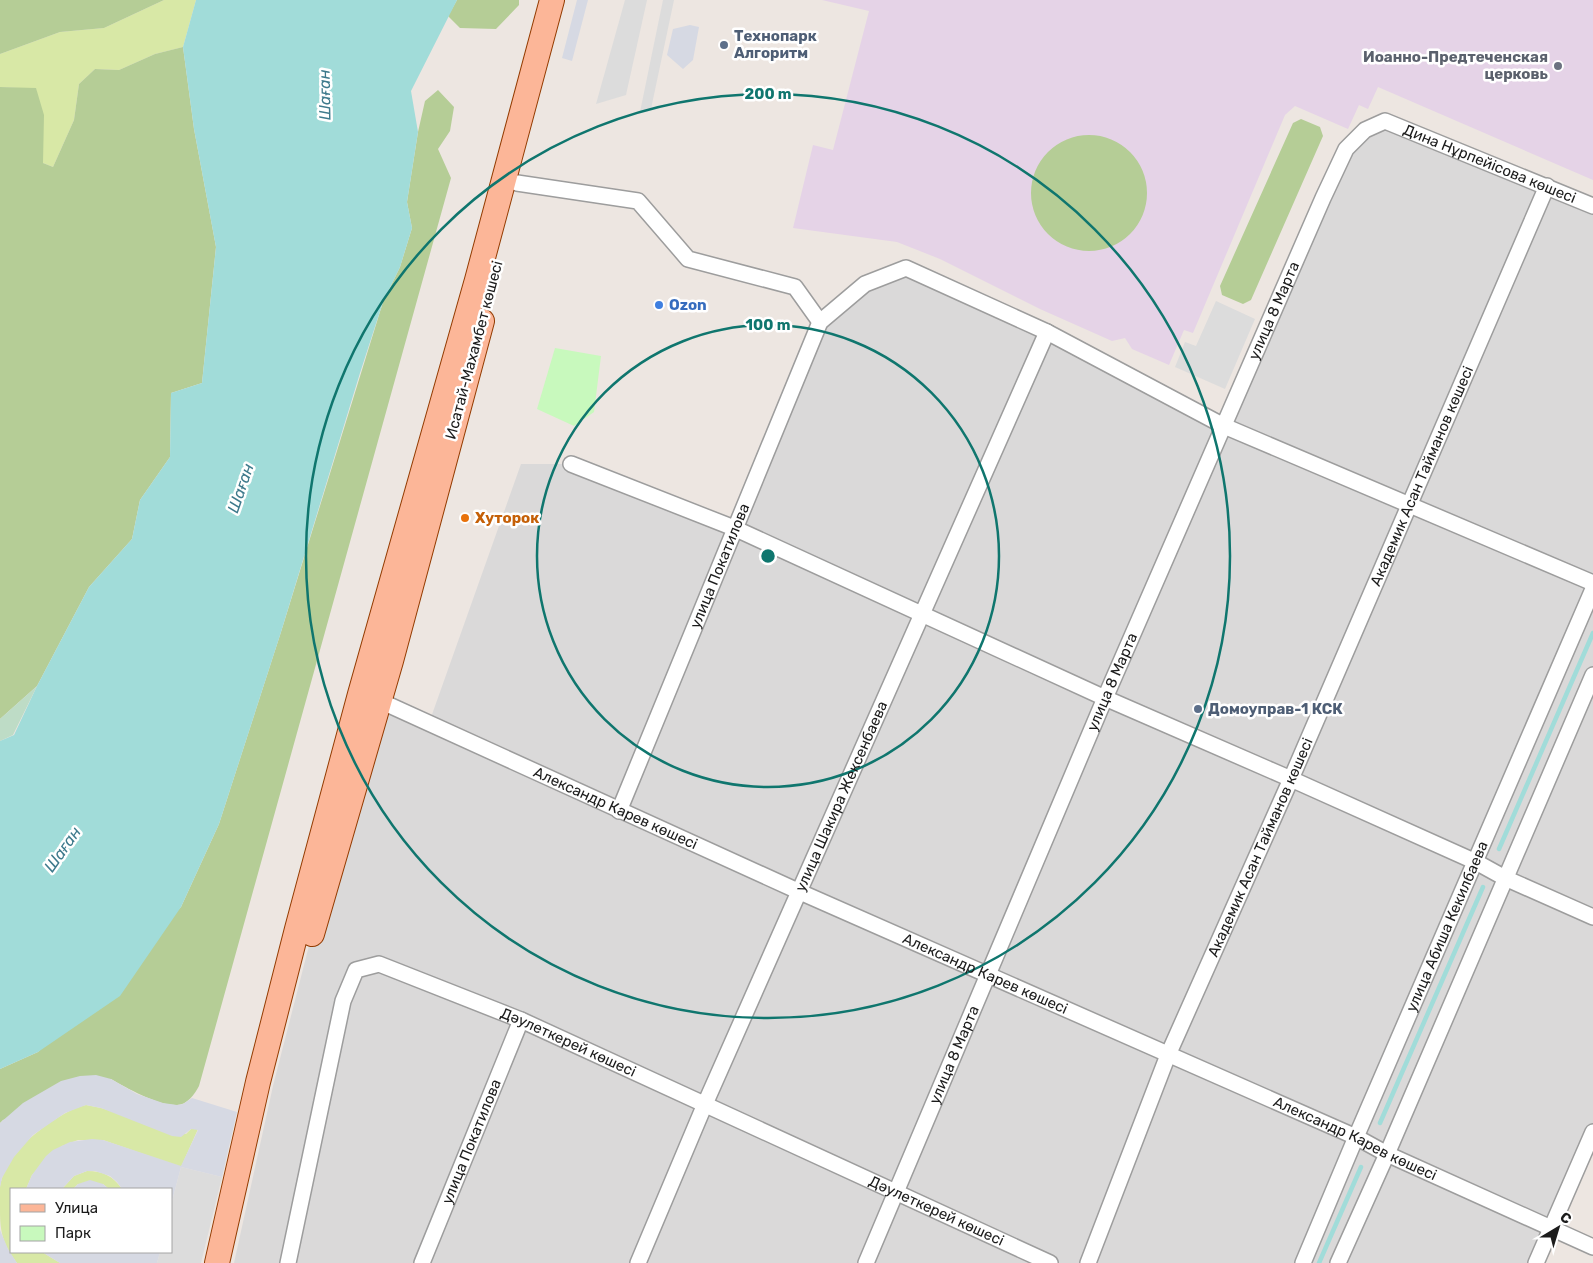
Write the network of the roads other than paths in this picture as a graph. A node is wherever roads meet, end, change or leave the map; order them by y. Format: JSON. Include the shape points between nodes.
{"nodes":[{"id":1,"x":552,"y":0,"type":"edge"},
{"id":2,"x":568,"y":0,"type":"edge"},
{"id":3,"x":1385,"y":121,"type":"joint"},
{"id":4,"x":518,"y":184,"type":"junction"},
{"id":5,"x":1548,"y":186,"type":"junction"},
{"id":6,"x":1593,"y":206,"type":"edge"},
{"id":7,"x":820,"y":322,"type":"junction"},
{"id":8,"x":1047,"y":332,"type":"junction"},
{"id":9,"x":1224,"y":426,"type":"junction"},
{"id":10,"x":571,"y":464,"type":"dead end"},
{"id":11,"x":1411,"y":505,"type":"junction"},
{"id":12,"x":734,"y":528,"type":"junction"},
{"id":13,"x":1593,"y":583,"type":"edge"},
{"id":14,"x":1593,"y":589,"type":"edge"},
{"id":15,"x":922,"y":614,"type":"junction"},
{"id":16,"x":1593,"y":675,"type":"edge"},
{"id":17,"x":369,"y":697,"type":"junction"},
{"id":18,"x":1105,"y":698,"type":"junction"},
{"id":19,"x":1291,"y":779,"type":"junction"},
{"id":20,"x":619,"y":810,"type":"junction"},
{"id":21,"x":1476,"y":862,"type":"junction"},
{"id":22,"x":1505,"y":878,"type":"junction"},
{"id":23,"x":800,"y":892,"type":"junction"},
{"id":24,"x":1593,"y":916,"type":"edge"},
{"id":25,"x":988,"y":974,"type":"junction"},
{"id":26,"x":522,"y":1020,"type":"junction"},
{"id":27,"x":1168,"y":1055,"type":"junction"},
{"id":28,"x":705,"y":1104,"type":"junction"},
{"id":29,"x":1593,"y":1132,"type":"edge"},
{"id":30,"x":1356,"y":1136,"type":"junction"},
{"id":31,"x":1387,"y":1154,"type":"junction"},
{"id":32,"x":896,"y":1191,"type":"junction"},
{"id":33,"x":1551,"y":1228,"type":"junction"},
{"id":34,"x":1593,"y":1247,"type":"edge"},
{"id":35,"x":217,"y":1263,"type":"edge"},
{"id":36,"x":234,"y":1263,"type":"edge"},
{"id":37,"x":288,"y":1263,"type":"edge"},
{"id":38,"x":422,"y":1263,"type":"edge"},
{"id":39,"x":638,"y":1263,"type":"edge"},
{"id":40,"x":866,"y":1263,"type":"edge"},
{"id":41,"x":1050,"y":1263,"type":"edge"},
{"id":42,"x":1088,"y":1263,"type":"edge"},
{"id":43,"x":1303,"y":1263,"type":"edge"},
{"id":44,"x":1338,"y":1263,"type":"edge"},
{"id":45,"x":1536,"y":1263,"type":"edge"}],
"edges":[{"from":1,"to":17,"type":"main road"},
{"from":2,"to":4,"type":"main road","name":"Исатай-Махамбет көшесі"},
{"from":3,"to":5,"type":"street","name":"Дина Нұрпейісова көшесі"},
{"from":3,"to":9,"type":"street","name":"улица 8 Марта","via":[[1365,130],[1346,149]]},
{"from":4,"to":7,"type":"street","via":[[638,201],[688,259],[795,287]]},
{"from":4,"to":17,"type":"main road","name":"Исатай-Махамбет көшесі","via":[[393,651]]},
{"from":5,"to":6,"type":"street","name":"Дина Нұрпейісова көшесі"},
{"from":5,"to":11,"type":"street","name":"Академик Асан Тайманов көшесі"},
{"from":7,"to":8,"type":"street","via":[[865,284],[906,268]]},
{"from":7,"to":12,"type":"street","name":"улица Покатилова"},
{"from":8,"to":9,"type":"street"},
{"from":8,"to":15,"type":"street","name":"улица Шакира Жексенбаева"},
{"from":9,"to":11,"type":"street"},
{"from":9,"to":18,"type":"street","name":"улица 8 Марта"},
{"from":10,"to":12,"type":"street"},
{"from":11,"to":13,"type":"street"},
{"from":11,"to":19,"type":"street","name":"Академик Асан Тайманов көшесі"},
{"from":12,"to":15,"type":"street"},
{"from":12,"to":20,"type":"street","name":"улица Покатилова"},
{"from":14,"to":21,"type":"street","name":"улица Абиша Кекилбаева"},
{"from":15,"to":18,"type":"street"},
{"from":15,"to":23,"type":"street","name":"улица Шакира Жексенбаева"},
{"from":16,"to":22,"type":"street"},
{"from":17,"to":20,"type":"street","name":"Александр Карев көшесі"},
{"from":17,"to":35,"type":"main road","via":[[278,1006]]},
{"from":17,"to":36,"type":"main road","via":[[273,1086]]},
{"from":18,"to":19,"type":"street"},
{"from":18,"to":25,"type":"street","name":"улица 8 Марта"},
{"from":19,"to":21,"type":"street"},
{"from":19,"to":27,"type":"street","name":"Академик Асан Тайманов көшесі"},
{"from":20,"to":23,"type":"street","name":"Александр Карев көшесі"},
{"from":21,"to":22,"type":"street"},
{"from":21,"to":30,"type":"street","name":"улица Абиша Кекилбаева"},
{"from":22,"to":24,"type":"street"},
{"from":22,"to":31,"type":"street"},
{"from":23,"to":25,"type":"street","name":"Александр Карев көшесі"},
{"from":23,"to":28,"type":"street","name":"улица Шакира Жексенбаева"},
{"from":25,"to":27,"type":"street","name":"Александр Карев көшесі"},
{"from":25,"to":32,"type":"street","name":"улица 8 Марта"},
{"from":26,"to":28,"type":"street","name":"Дәулеткерей көшесі"},
{"from":26,"to":37,"type":"street","name":"Дәулеткерей көшесі","via":[[379,964],[356,970],[343,1001]]},
{"from":26,"to":38,"type":"street","name":"улица Покатилова"},
{"from":27,"to":30,"type":"street","name":"Александр Карев көшесі"},
{"from":27,"to":42,"type":"street","name":"Академик Асан Тайманов көшесі"},
{"from":28,"to":32,"type":"street","name":"Дәулеткерей көшесі"},
{"from":28,"to":39,"type":"street","name":"улица Шакира Жексенбаева"},
{"from":29,"to":33,"type":"street"},
{"from":30,"to":31,"type":"street","name":"Александр Карев көшесі"},
{"from":30,"to":43,"type":"street","name":"улица Абиша Кекилбаева"},
{"from":31,"to":33,"type":"street","name":"Александр Карев көшесі"},
{"from":31,"to":44,"type":"street"},
{"from":32,"to":40,"type":"street","name":"улица 8 Марта"},
{"from":32,"to":41,"type":"street","name":"Дәулеткерей көшесі"},
{"from":33,"to":34,"type":"street","name":"Александр Карев көшесі"},
{"from":33,"to":45,"type":"street"}]}
